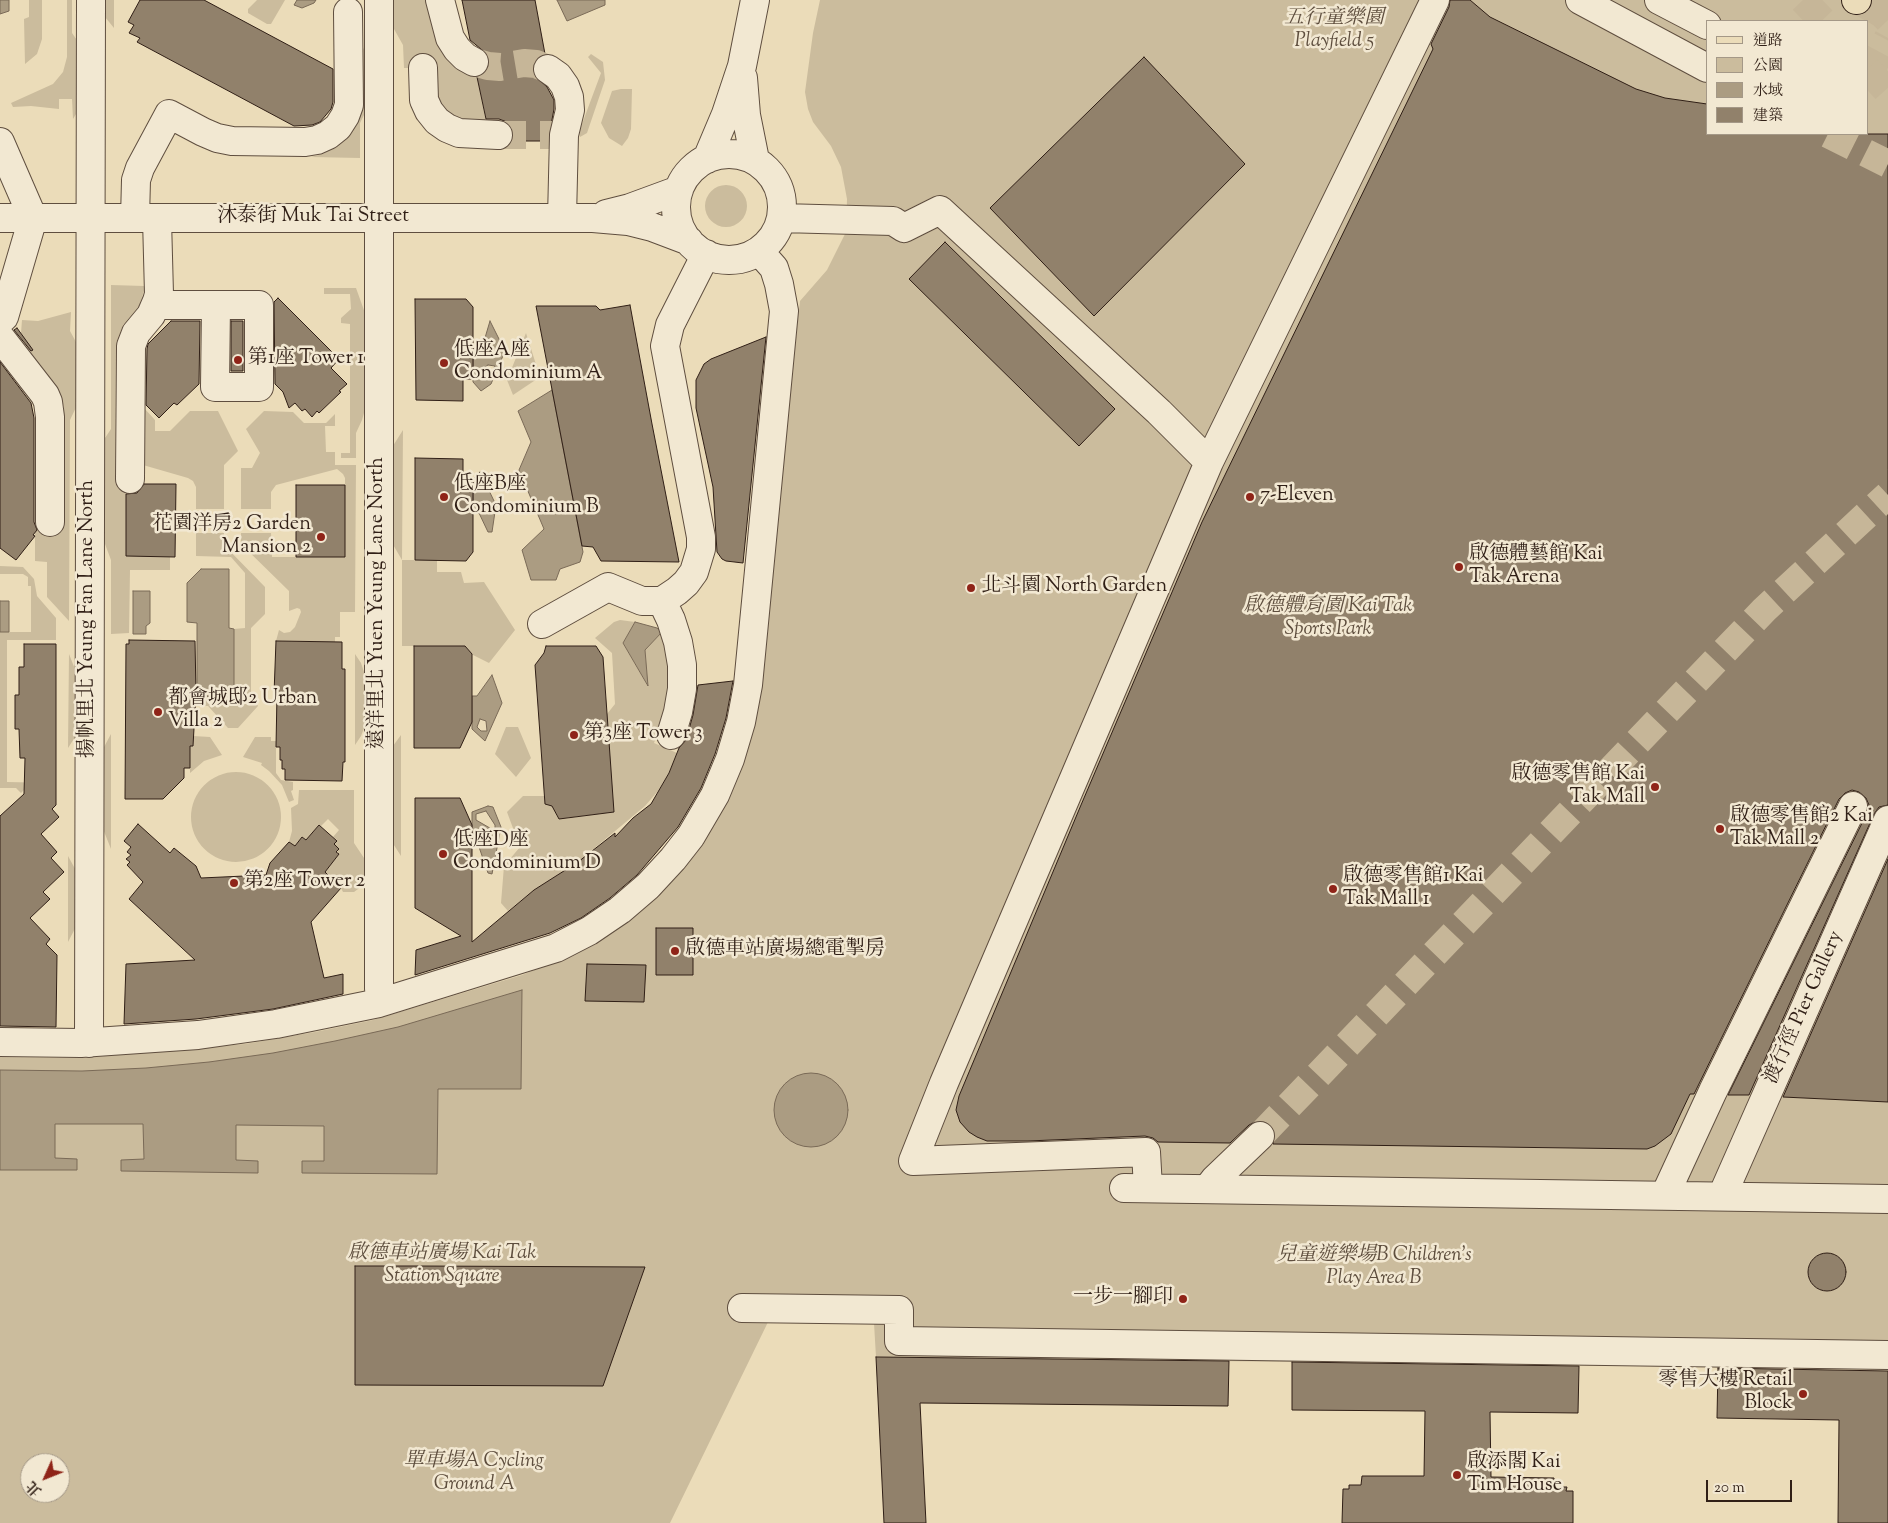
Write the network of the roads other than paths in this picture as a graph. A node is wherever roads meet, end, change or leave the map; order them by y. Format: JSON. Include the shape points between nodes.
{"nodes":[{"id":1,"x":90,"y":0,"type":"edge"},
{"id":2,"x":379,"y":0,"type":"edge"},
{"id":3,"x":440,"y":0,"type":"edge"},
{"id":4,"x":755,"y":0,"type":"edge"},
{"id":5,"x":1435,"y":0,"type":"edge"},
{"id":6,"x":1580,"y":0,"type":"edge"},
{"id":7,"x":1659,"y":0,"type":"edge"},
{"id":8,"x":348,"y":12,"type":"dead end"},
{"id":9,"x":1706,"y":24,"type":"edge"},
{"id":10,"x":474,"y":62,"type":"tunnel mouth"},
{"id":11,"x":742,"y":66,"type":"junction"},
{"id":12,"x":1706,"y":67,"type":"edge"},
{"id":13,"x":423,"y":68,"type":"dead end"},
{"id":14,"x":548,"y":69,"type":"tunnel mouth"},
{"id":15,"x":498,"y":135,"type":"tunnel mouth"},
{"id":16,"x":0,"y":142,"type":"edge"},
{"id":17,"x":707,"y":159,"type":"junction"},
{"id":18,"x":755,"y":160,"type":"junction"},
{"id":19,"x":679,"y":190,"type":"junction"},
{"id":20,"x":0,"y":218,"type":"edge"},
{"id":21,"x":33,"y":218,"type":"junction"},
{"id":22,"x":89,"y":218,"type":"junction"},
{"id":23,"x":146,"y":218,"type":"junction"},
{"id":24,"x":378,"y":218,"type":"junction"},
{"id":25,"x":562,"y":218,"type":"junction"},
{"id":26,"x":593,"y":218,"type":"junction"},
{"id":27,"x":781,"y":218,"type":"junction"},
{"id":28,"x":698,"y":247,"type":"junction"},
{"id":29,"x":759,"y":250,"type":"junction"},
{"id":30,"x":156,"y":305,"type":"junction"},
{"id":31,"x":216,"y":305,"type":"dead end"},
{"id":32,"x":0,"y":320,"type":"edge"},
{"id":33,"x":0,"y":337,"type":"edge"},
{"id":34,"x":1210,"y":462,"type":"junction"},
{"id":35,"x":130,"y":479,"type":"dead end"},
{"id":36,"x":50,"y":522,"type":"dead end"},
{"id":37,"x":662,"y":600,"type":"junction"},
{"id":38,"x":542,"y":624,"type":"dead end"},
{"id":39,"x":670,"y":735,"type":"dead end"},
{"id":40,"x":1853,"y":806,"type":"dead end"},
{"id":41,"x":1888,"y":820,"type":"edge"},
{"id":42,"x":379,"y":989,"type":"dead end"},
{"id":43,"x":89,"y":1032,"type":"junction"},
{"id":44,"x":0,"y":1042,"type":"edge"},
{"id":45,"x":1260,"y":1136,"type":"tunnel mouth"},
{"id":46,"x":1208,"y":1188,"type":"junction"},
{"id":47,"x":1665,"y":1196,"type":"junction"},
{"id":48,"x":1722,"y":1196,"type":"junction"},
{"id":49,"x":1888,"y":1199,"type":"edge"},
{"id":50,"x":742,"y":1308,"type":"dead end"},
{"id":51,"x":1888,"y":1355,"type":"edge"}],
"edges":[{"from":1,"to":22,"type":"street","name":"揚帆里北 Yeung Fan Lane North"},
{"from":2,"to":24,"type":"street","name":"遠洋里北 Yuen Yeung Lane North"},
{"from":3,"to":10,"type":"street","via":[[450,38],[457,49]]},
{"from":4,"to":11,"type":"street"},
{"from":5,"to":34,"type":"street"},
{"from":6,"to":12,"type":"street"},
{"from":7,"to":9,"type":"street"},
{"from":8,"to":23,"type":"street","via":[[348,105],[338,127],[317,140],[305,142],[232,141],[203,132],[169,114],[136,180]]},
{"from":11,"to":17,"type":"street"},
{"from":11,"to":18,"type":"street","via":[[746,114]]},
{"from":13,"to":15,"type":"street","via":[[424,100],[437,121],[459,132]]},
{"from":14,"to":25,"type":"street","via":[[558,76],[569,97],[570,110],[560,135]]},
{"from":16,"to":21,"type":"street"},
{"from":17,"to":18,"type":"street","via":[[736,154]]},
{"from":17,"to":19,"type":"street","via":[[686,175]]},
{"from":18,"to":27,"type":"street","name":"沐泰街 Muk Tai Street","via":[[770,173],[779,188]]},
{"from":19,"to":26,"type":"street","name":"沐泰街 Muk Tai Street"},
{"from":19,"to":28,"type":"street","via":[[676,206],[683,232]]},
{"from":20,"to":21,"type":"street","name":"沐泰街 Muk Tai Street"},
{"from":21,"to":22,"type":"street","name":"沐泰街 Muk Tai Street"},
{"from":21,"to":32,"type":"street","via":[[4,317]]},
{"from":22,"to":23,"type":"street","name":"沐泰街 Muk Tai Street"},
{"from":22,"to":43,"type":"street","name":"揚帆里北 Yeung Fan Lane North"},
{"from":23,"to":24,"type":"street","name":"沐泰街 Muk Tai Street"},
{"from":23,"to":30,"type":"street","via":[[159,294]]},
{"from":24,"to":25,"type":"street","name":"沐泰街 Muk Tai Street"},
{"from":24,"to":42,"type":"street","name":"遠洋里北 Yuen Yeung Lane North"},
{"from":25,"to":26,"type":"street","name":"沐泰街 Muk Tai Street"},
{"from":26,"to":28,"type":"street","name":"沐泰街 Muk Tai Street","via":[[644,225]]},
{"from":27,"to":29,"type":"street","name":"沐泰街 Muk Tai Street","via":[[776,232]]},
{"from":27,"to":34,"type":"street","via":[[893,221],[904,228],[940,210]]},
{"from":28,"to":29,"type":"street","name":"沐泰街 Muk Tai Street","via":[[715,258],[733,259]]},
{"from":28,"to":37,"type":"street","via":[[665,346],[701,549],[694,572],[677,592]]},
{"from":29,"to":43,"type":"street","via":[[774,268],[784,311],[748,685],[741,722],[719,786],[696,828],[673,859],[620,910],[556,948],[390,1000],[314,1017],[198,1035]]},
{"from":30,"to":31,"type":"street"},
{"from":30,"to":35,"type":"street","via":[[136,332],[131,346]]},
{"from":33,"to":36,"type":"street","via":[[41,388],[50,409]]},
{"from":34,"to":46,"type":"street","via":[[913,1161],[1146,1152],[1136,1188]]},
{"from":37,"to":38,"type":"street","via":[[642,601],[608,587]]},
{"from":37,"to":39,"type":"street","via":[[678,642],[682,665],[682,689]]},
{"from":40,"to":47,"type":"street","via":[[1712,1091]]},
{"from":41,"to":48,"type":"street","name":"渡行徑 Pier Gallery"},
{"from":43,"to":44,"type":"street"},
{"from":45,"to":46,"type":"street"},
{"from":46,"to":47,"type":"street"},
{"from":47,"to":48,"type":"street"},
{"from":48,"to":49,"type":"street"},
{"from":50,"to":51,"type":"street","via":[[899,1310],[899,1341]]}]}
